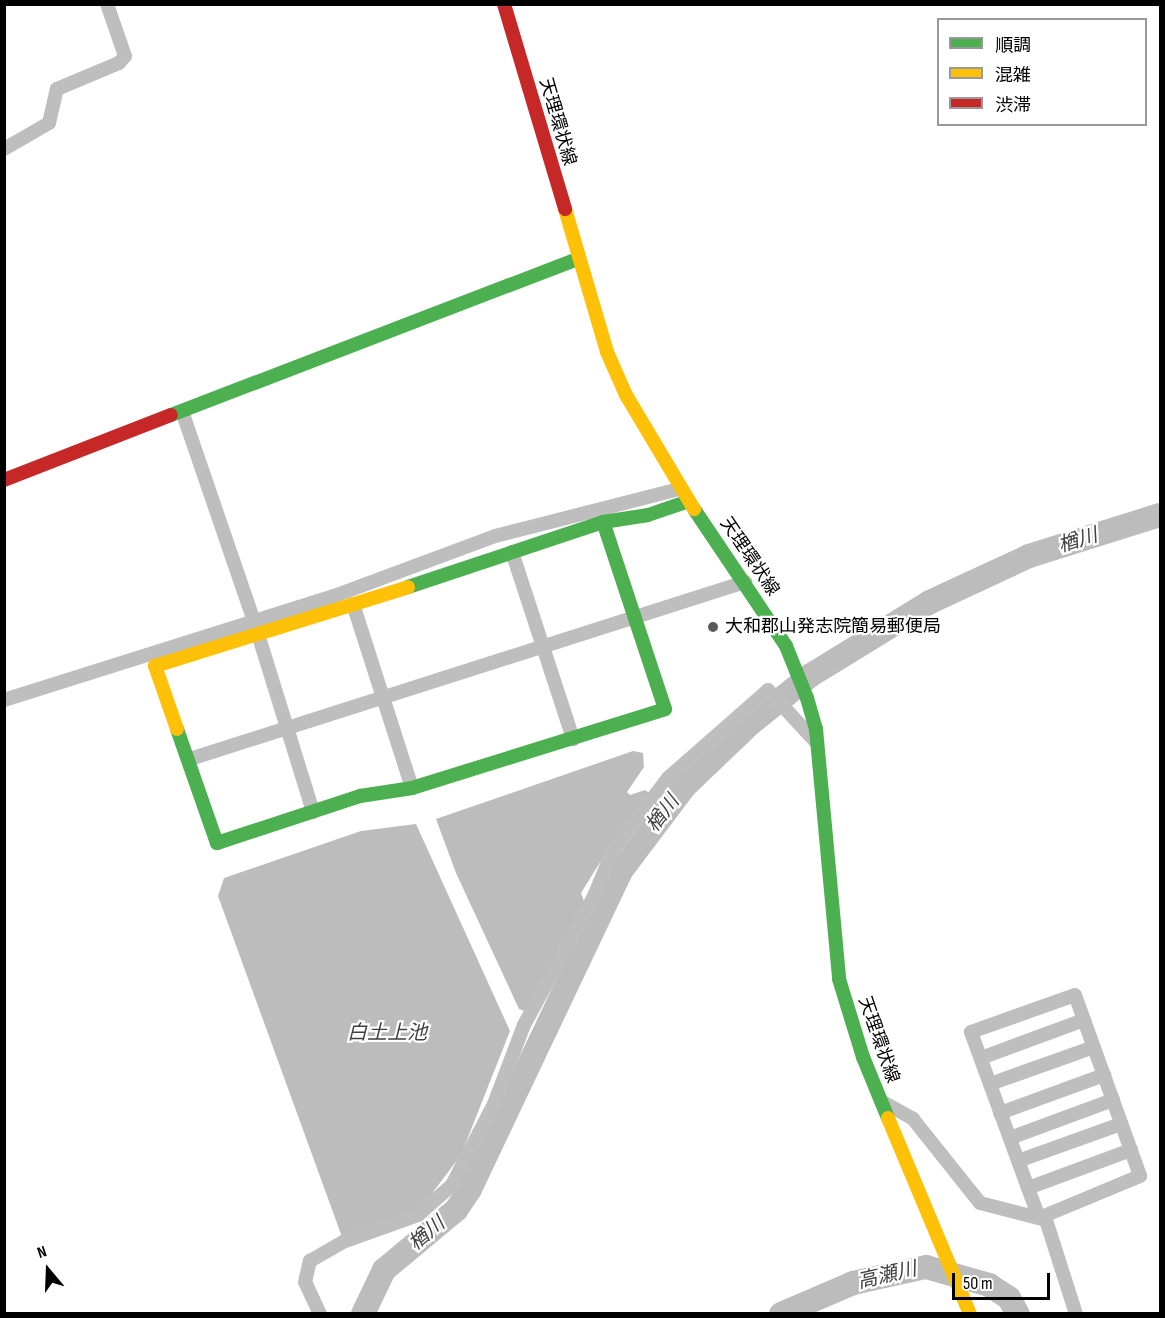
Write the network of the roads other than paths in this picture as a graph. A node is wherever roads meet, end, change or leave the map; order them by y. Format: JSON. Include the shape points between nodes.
{"nodes":[{"id":1,"x":107,"y":4,"type":"edge"},
{"id":2,"x":504,"y":4,"type":"edge"},
{"id":3,"x":4,"y":149,"type":"edge"},
{"id":4,"x":577,"y":259,"type":"junction"},
{"id":5,"x":182,"y":411,"type":"junction"},
{"id":6,"x":4,"y":480,"type":"edge"},
{"id":7,"x":680,"y":489,"type":"junction"},
{"id":8,"x":689,"y":501,"type":"junction"},
{"id":9,"x":603,"y":522,"type":"junction"},
{"id":10,"x":512,"y":552,"type":"junction"},
{"id":11,"x":745,"y":582,"type":"junction"},
{"id":12,"x":353,"y":604,"type":"junction"},
{"id":13,"x":634,"y":617,"type":"junction"},
{"id":14,"x":254,"y":621,"type":"junction"},
{"id":15,"x":258,"y":636,"type":"junction"},
{"id":16,"x":544,"y":648,"type":"junction"},
{"id":17,"x":385,"y":698,"type":"junction"},
{"id":18,"x":4,"y":700,"type":"edge"},
{"id":19,"x":286,"y":732,"type":"junction"},
{"id":20,"x":573,"y":739,"type":"junction"},
{"id":21,"x":816,"y":742,"type":"junction"},
{"id":22,"x":190,"y":759,"type":"junction"},
{"id":23,"x":412,"y":788,"type":"junction"},
{"id":24,"x":313,"y":812,"type":"junction"},
{"id":25,"x":1084,"y":1020,"type":"junction"},
{"id":26,"x":1094,"y":1047,"type":"junction"},
{"id":27,"x":981,"y":1058,"type":"junction"},
{"id":28,"x":1104,"y":1075,"type":"junction"},
{"id":29,"x":990,"y":1084,"type":"junction"},
{"id":30,"x":1113,"y":1100,"type":"junction"},
{"id":31,"x":881,"y":1101,"type":"junction"},
{"id":32,"x":1000,"y":1113,"type":"junction"},
{"id":33,"x":1121,"y":1124,"type":"junction"},
{"id":34,"x":1010,"y":1138,"type":"junction"},
{"id":35,"x":1131,"y":1150,"type":"junction"},
{"id":36,"x":1018,"y":1161,"type":"junction"},
{"id":37,"x":1028,"y":1188,"type":"junction"},
{"id":38,"x":1039,"y":1218,"type":"junction"},
{"id":39,"x":320,"y":1314,"type":"edge"},
{"id":40,"x":970,"y":1314,"type":"edge"},
{"id":41,"x":1076,"y":1314,"type":"edge"}],
"edges":[{"from":1,"to":3,"type":"street","via":[[125,56],[119,63],[57,89],[49,123]]},
{"from":2,"to":4,"type":"street","name":"天理環状線"},
{"from":4,"to":5,"type":"street"},
{"from":4,"to":7,"type":"street","name":"天理環状線","via":[[626,395]]},
{"from":5,"to":6,"type":"street"},
{"from":5,"to":14,"type":"street"},
{"from":7,"to":8,"type":"street","name":"天理環状線"},
{"from":7,"to":14,"type":"street","via":[[495,536],[334,596]]},
{"from":8,"to":9,"type":"street","via":[[648,515]]},
{"from":8,"to":11,"type":"street","name":"天理環状線"},
{"from":9,"to":10,"type":"street"},
{"from":9,"to":13,"type":"street"},
{"from":10,"to":12,"type":"street"},
{"from":10,"to":16,"type":"street"},
{"from":11,"to":13,"type":"street"},
{"from":11,"to":21,"type":"street","name":"天理環状線","via":[[798,672]]},
{"from":12,"to":15,"type":"street"},
{"from":12,"to":17,"type":"street"},
{"from":13,"to":16,"type":"street"},
{"from":13,"to":20,"type":"street","via":[[665,709]]},
{"from":14,"to":15,"type":"street"},
{"from":14,"to":18,"type":"street"},
{"from":15,"to":19,"type":"street"},
{"from":15,"to":22,"type":"street","via":[[155,666]]},
{"from":16,"to":17,"type":"street"},
{"from":16,"to":20,"type":"street"},
{"from":17,"to":19,"type":"street"},
{"from":17,"to":23,"type":"street"},
{"from":19,"to":22,"type":"street"},
{"from":19,"to":24,"type":"street"},
{"from":20,"to":23,"type":"street"},
{"from":21,"to":31,"type":"street","name":"天理環状線","via":[[839,979]]},
{"from":21,"to":39,"type":"street","via":[[768,690],[668,778],[613,850],[595,894],[524,1025],[494,1104],[452,1185],[418,1215],[344,1242],[310,1261],[305,1282]]},
{"from":22,"to":24,"type":"street","via":[[217,843]]},
{"from":23,"to":24,"type":"street","via":[[360,796]]},
{"from":25,"to":26,"type":"street"},
{"from":25,"to":27,"type":"street"},
{"from":25,"to":27,"type":"street","via":[[1075,995],[971,1032]]},
{"from":26,"to":28,"type":"street"},
{"from":26,"to":29,"type":"street"},
{"from":27,"to":29,"type":"street"},
{"from":28,"to":30,"type":"street"},
{"from":28,"to":32,"type":"street"},
{"from":29,"to":32,"type":"street"},
{"from":30,"to":33,"type":"street"},
{"from":30,"to":34,"type":"street"},
{"from":31,"to":38,"type":"street","via":[[913,1119],[980,1203]]},
{"from":31,"to":40,"type":"street","name":"天理環状線"},
{"from":32,"to":34,"type":"street"},
{"from":33,"to":35,"type":"street"},
{"from":33,"to":36,"type":"street"},
{"from":34,"to":36,"type":"street"},
{"from":35,"to":37,"type":"street"},
{"from":35,"to":38,"type":"street","via":[[1140,1176]]},
{"from":36,"to":37,"type":"street"},
{"from":37,"to":38,"type":"street"},
{"from":38,"to":41,"type":"street","via":[[1046,1220]]}]}
